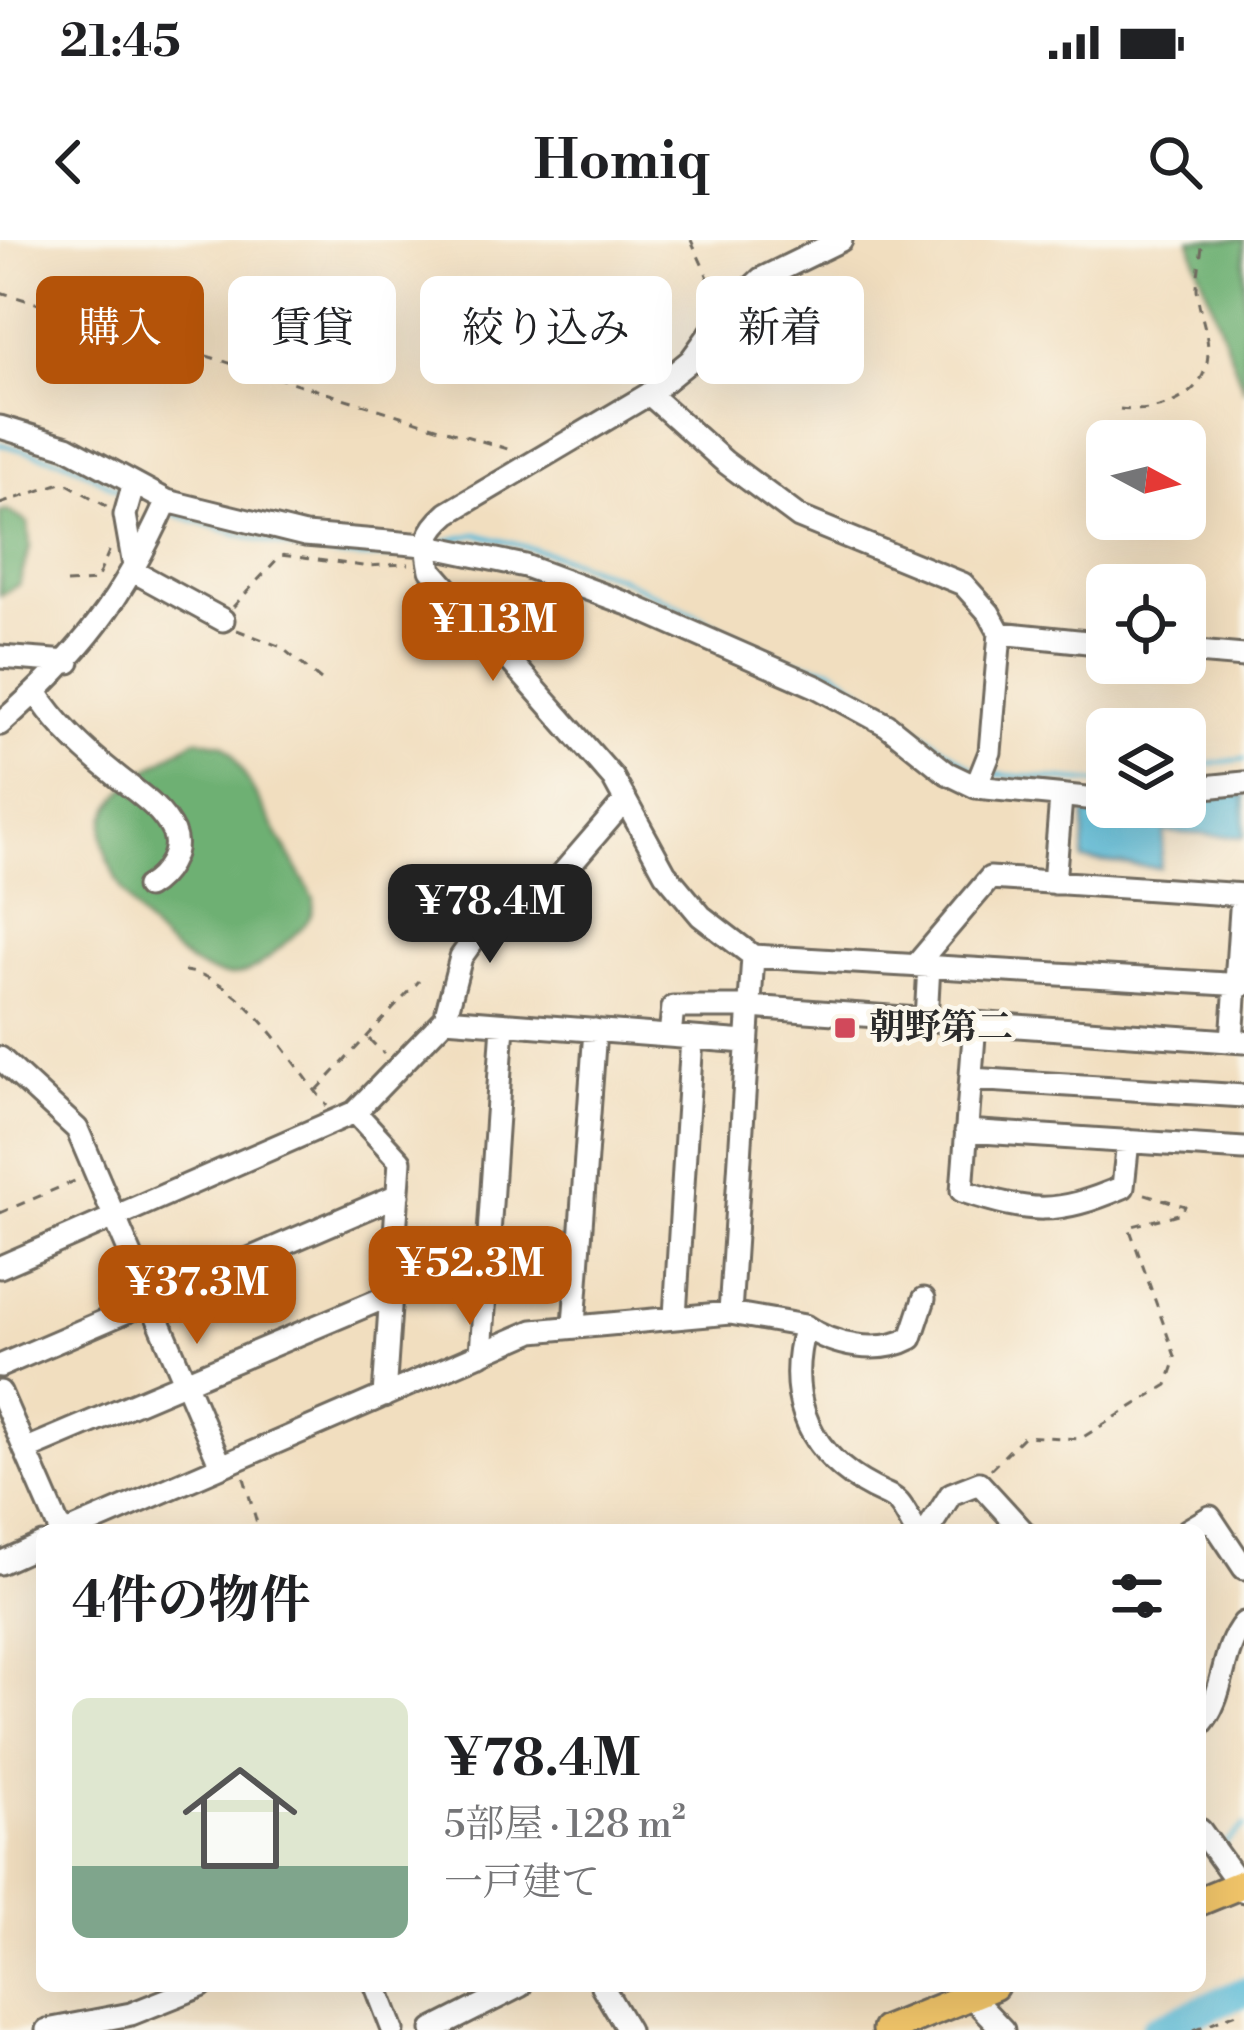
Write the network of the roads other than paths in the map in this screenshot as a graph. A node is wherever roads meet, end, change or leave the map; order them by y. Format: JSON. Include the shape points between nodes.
{"nodes":[{"id":1,"x":841,"y":240,"type":"edge"},
{"id":2,"x":650,"y":394,"type":"junction"},
{"id":3,"x":0,"y":428,"type":"edge"},
{"id":4,"x":134,"y":483,"type":"junction"},
{"id":5,"x":166,"y":501,"type":"junction"},
{"id":6,"x":427,"y":554,"type":"junction"},
{"id":7,"x":135,"y":572,"type":"junction"},
{"id":8,"x":223,"y":620,"type":"road end"},
{"id":9,"x":1000,"y":633,"type":"junction"},
{"id":10,"x":1086,"y":642,"type":"edge"},
{"id":11,"x":1206,"y":653,"type":"edge"},
{"id":12,"x":1244,"y":656,"type":"edge"},
{"id":13,"x":0,"y":657,"type":"edge"},
{"id":14,"x":69,"y":662,"type":"junction"},
{"id":15,"x":36,"y":692,"type":"junction"},
{"id":16,"x":0,"y":724,"type":"edge"},
{"id":17,"x":1244,"y":783,"type":"edge"},
{"id":18,"x":976,"y":787,"type":"junction"},
{"id":19,"x":1206,"y":787,"type":"edge"},
{"id":20,"x":1061,"y":798,"type":"junction"},
{"id":21,"x":1086,"y":799,"type":"edge"},
{"id":22,"x":623,"y":803,"type":"junction"},
{"id":23,"x":1054,"y":883,"type":"junction"},
{"id":24,"x":147,"y":887,"type":"dead end"},
{"id":25,"x":1243,"y":895,"type":"edge"},
{"id":26,"x":753,"y":956,"type":"junction"},
{"id":27,"x":923,"y":964,"type":"junction"},
{"id":28,"x":1240,"y":985,"type":"edge"},
{"id":29,"x":750,"y":1007,"type":"junction"},
{"id":30,"x":445,"y":1019,"type":"junction"},
{"id":31,"x":926,"y":1020,"type":"junction"},
{"id":32,"x":976,"y":1023,"type":"junction"},
{"id":33,"x":503,"y":1024,"type":"junction"},
{"id":34,"x":595,"y":1030,"type":"junction"},
{"id":35,"x":681,"y":1037,"type":"junction"},
{"id":36,"x":746,"y":1042,"type":"junction"},
{"id":37,"x":1238,"y":1042,"type":"edge"},
{"id":38,"x":0,"y":1058,"type":"edge"},
{"id":39,"x":971,"y":1078,"type":"junction"},
{"id":40,"x":1244,"y":1096,"type":"edge"},
{"id":41,"x":347,"y":1117,"type":"junction"},
{"id":42,"x":966,"y":1131,"type":"junction"},
{"id":43,"x":1128,"y":1141,"type":"junction"},
{"id":44,"x":1244,"y":1148,"type":"edge"},
{"id":45,"x":398,"y":1196,"type":"junction"},
{"id":46,"x":114,"y":1218,"type":"junction"},
{"id":47,"x":0,"y":1267,"type":"edge"},
{"id":48,"x":391,"y":1295,"type":"junction"},
{"id":49,"x":924,"y":1299,"type":"dead end"},
{"id":50,"x":150,"y":1302,"type":"junction"},
{"id":51,"x":730,"y":1313,"type":"junction"},
{"id":52,"x":675,"y":1316,"type":"junction"},
{"id":53,"x":574,"y":1325,"type":"junction"},
{"id":54,"x":805,"y":1326,"type":"junction"},
{"id":55,"x":481,"y":1354,"type":"junction"},
{"id":56,"x":0,"y":1366,"type":"edge"},
{"id":57,"x":185,"y":1383,"type":"junction"},
{"id":58,"x":0,"y":1392,"type":"edge"},
{"id":59,"x":384,"y":1396,"type":"junction"},
{"id":60,"x":25,"y":1450,"type":"junction"},
{"id":61,"x":229,"y":1463,"type":"junction"},
{"id":62,"x":57,"y":1524,"type":"edge"},
{"id":63,"x":88,"y":1524,"type":"edge"},
{"id":64,"x":912,"y":1524,"type":"edge"},
{"id":65,"x":932,"y":1524,"type":"edge"},
{"id":66,"x":1017,"y":1524,"type":"edge"},
{"id":67,"x":1198,"y":1524,"type":"edge"},
{"id":68,"x":36,"y":1547,"type":"edge"},
{"id":69,"x":0,"y":1563,"type":"edge"},
{"id":70,"x":1244,"y":1568,"type":"edge"},
{"id":71,"x":1244,"y":1623,"type":"edge"},
{"id":72,"x":1206,"y":1719,"type":"edge"},
{"id":73,"x":1206,"y":1838,"type":"edge"},
{"id":74,"x":1242,"y":1886,"type":"edge"},
{"id":75,"x":1206,"y":1899,"type":"edge"},
{"id":76,"x":190,"y":1992,"type":"edge"},
{"id":77,"x":378,"y":1992,"type":"edge"},
{"id":78,"x":508,"y":1992,"type":"edge"},
{"id":79,"x":606,"y":1992,"type":"edge"},
{"id":80,"x":968,"y":1992,"type":"edge"},
{"id":81,"x":977,"y":1992,"type":"edge"},
{"id":82,"x":134,"y":2022,"type":"edge"},
{"id":83,"x":46,"y":2030,"type":"edge"},
{"id":84,"x":393,"y":2030,"type":"edge"},
{"id":85,"x":433,"y":2030,"type":"edge"},
{"id":86,"x":628,"y":2030,"type":"edge"},
{"id":87,"x":886,"y":2030,"type":"edge"},
{"id":88,"x":1003,"y":2030,"type":"edge"}],
"edges":[{"from":1,"to":2,"type":"street","via":[[761,279]]},
{"from":2,"to":6,"type":"street","via":[[448,513],[429,529]]},
{"from":2,"to":9,"type":"street","via":[[799,518],[962,584]]},
{"from":3,"to":4,"type":"street","via":[[67,447]]},
{"from":4,"to":5,"type":"street"},
{"from":4,"to":7,"type":"street","via":[[125,515]]},
{"from":5,"to":6,"type":"street","via":[[305,536]]},
{"from":5,"to":7,"type":"street"},
{"from":6,"to":18,"type":"street","via":[[525,566],[712,640],[887,725]]},
{"from":6,"to":22,"type":"street","via":[[430,570],[614,778]]},
{"from":7,"to":8,"type":"street"},
{"from":7,"to":14,"type":"street"},
{"from":9,"to":10,"type":"street"},
{"from":9,"to":18,"type":"street","via":[[990,752]]},
{"from":11,"to":12,"type":"street"},
{"from":13,"to":14,"type":"street"},
{"from":14,"to":15,"type":"street"},
{"from":15,"to":16,"type":"street"},
{"from":15,"to":24,"type":"street","via":[[172,831],[169,866]]},
{"from":17,"to":19,"type":"street"},
{"from":18,"to":20,"type":"street"},
{"from":20,"to":21,"type":"street"},
{"from":20,"to":23,"type":"street"},
{"from":22,"to":26,"type":"street","via":[[664,873],[701,916]]},
{"from":22,"to":30,"type":"street","via":[[530,911],[474,939],[461,956]]},
{"from":23,"to":25,"type":"street"},
{"from":23,"to":27,"type":"street","via":[[990,878]]},
{"from":25,"to":28,"type":"street"},
{"from":26,"to":27,"type":"street"},
{"from":26,"to":29,"type":"street"},
{"from":27,"to":28,"type":"street"},
{"from":27,"to":31,"type":"street"},
{"from":28,"to":37,"type":"street"},
{"from":29,"to":31,"type":"street"},
{"from":29,"to":35,"type":"street","via":[[673,1007]]},
{"from":29,"to":36,"type":"street"},
{"from":30,"to":33,"type":"street"},
{"from":30,"to":41,"type":"street"},
{"from":31,"to":32,"type":"street"},
{"from":32,"to":37,"type":"street"},
{"from":32,"to":39,"type":"street"},
{"from":33,"to":34,"type":"street"},
{"from":33,"to":55,"type":"street"},
{"from":34,"to":35,"type":"street"},
{"from":34,"to":53,"type":"street"},
{"from":35,"to":36,"type":"street"},
{"from":35,"to":52,"type":"street"},
{"from":36,"to":51,"type":"street"},
{"from":38,"to":46,"type":"street","via":[[77,1129]]},
{"from":39,"to":40,"type":"street"},
{"from":39,"to":42,"type":"street"},
{"from":41,"to":45,"type":"street","via":[[400,1161]]},
{"from":41,"to":46,"type":"street"},
{"from":42,"to":43,"type":"street"},
{"from":42,"to":43,"type":"street","via":[[962,1191],[1050,1211],[1123,1187]]},
{"from":43,"to":44,"type":"street"},
{"from":45,"to":48,"type":"street"},
{"from":45,"to":50,"type":"street"},
{"from":46,"to":47,"type":"street"},
{"from":46,"to":50,"type":"street"},
{"from":48,"to":57,"type":"street"},
{"from":48,"to":59,"type":"street"},
{"from":49,"to":54,"type":"street","via":[[910,1338],[897,1345],[829,1343]]},
{"from":50,"to":56,"type":"street"},
{"from":50,"to":57,"type":"street"},
{"from":51,"to":52,"type":"street"},
{"from":51,"to":54,"type":"street"},
{"from":52,"to":53,"type":"street"},
{"from":53,"to":55,"type":"street","via":[[533,1331]]},
{"from":54,"to":64,"type":"street","via":[[799,1377],[807,1430],[862,1482],[899,1498]]},
{"from":55,"to":59,"type":"street"},
{"from":57,"to":60,"type":"street"},
{"from":57,"to":61,"type":"street"},
{"from":58,"to":60,"type":"street"},
{"from":59,"to":61,"type":"street"},
{"from":60,"to":62,"type":"street"},
{"from":61,"to":63,"type":"street"},
{"from":65,"to":66,"type":"street","via":[[952,1494],[979,1483]]},
{"from":67,"to":70,"type":"street","via":[[1210,1517]]},
{"from":68,"to":69,"type":"street"},
{"from":71,"to":72,"type":"street","via":[[1232,1637]]},
{"from":73,"to":74,"type":"street"},
{"from":74,"to":75,"type":"main road"},
{"from":76,"to":82,"type":"street"},
{"from":77,"to":84,"type":"street"},
{"from":78,"to":85,"type":"street"},
{"from":79,"to":86,"type":"street"},
{"from":80,"to":87,"type":"main road"},
{"from":81,"to":88,"type":"street"},
{"from":82,"to":83,"type":"street"}]}
